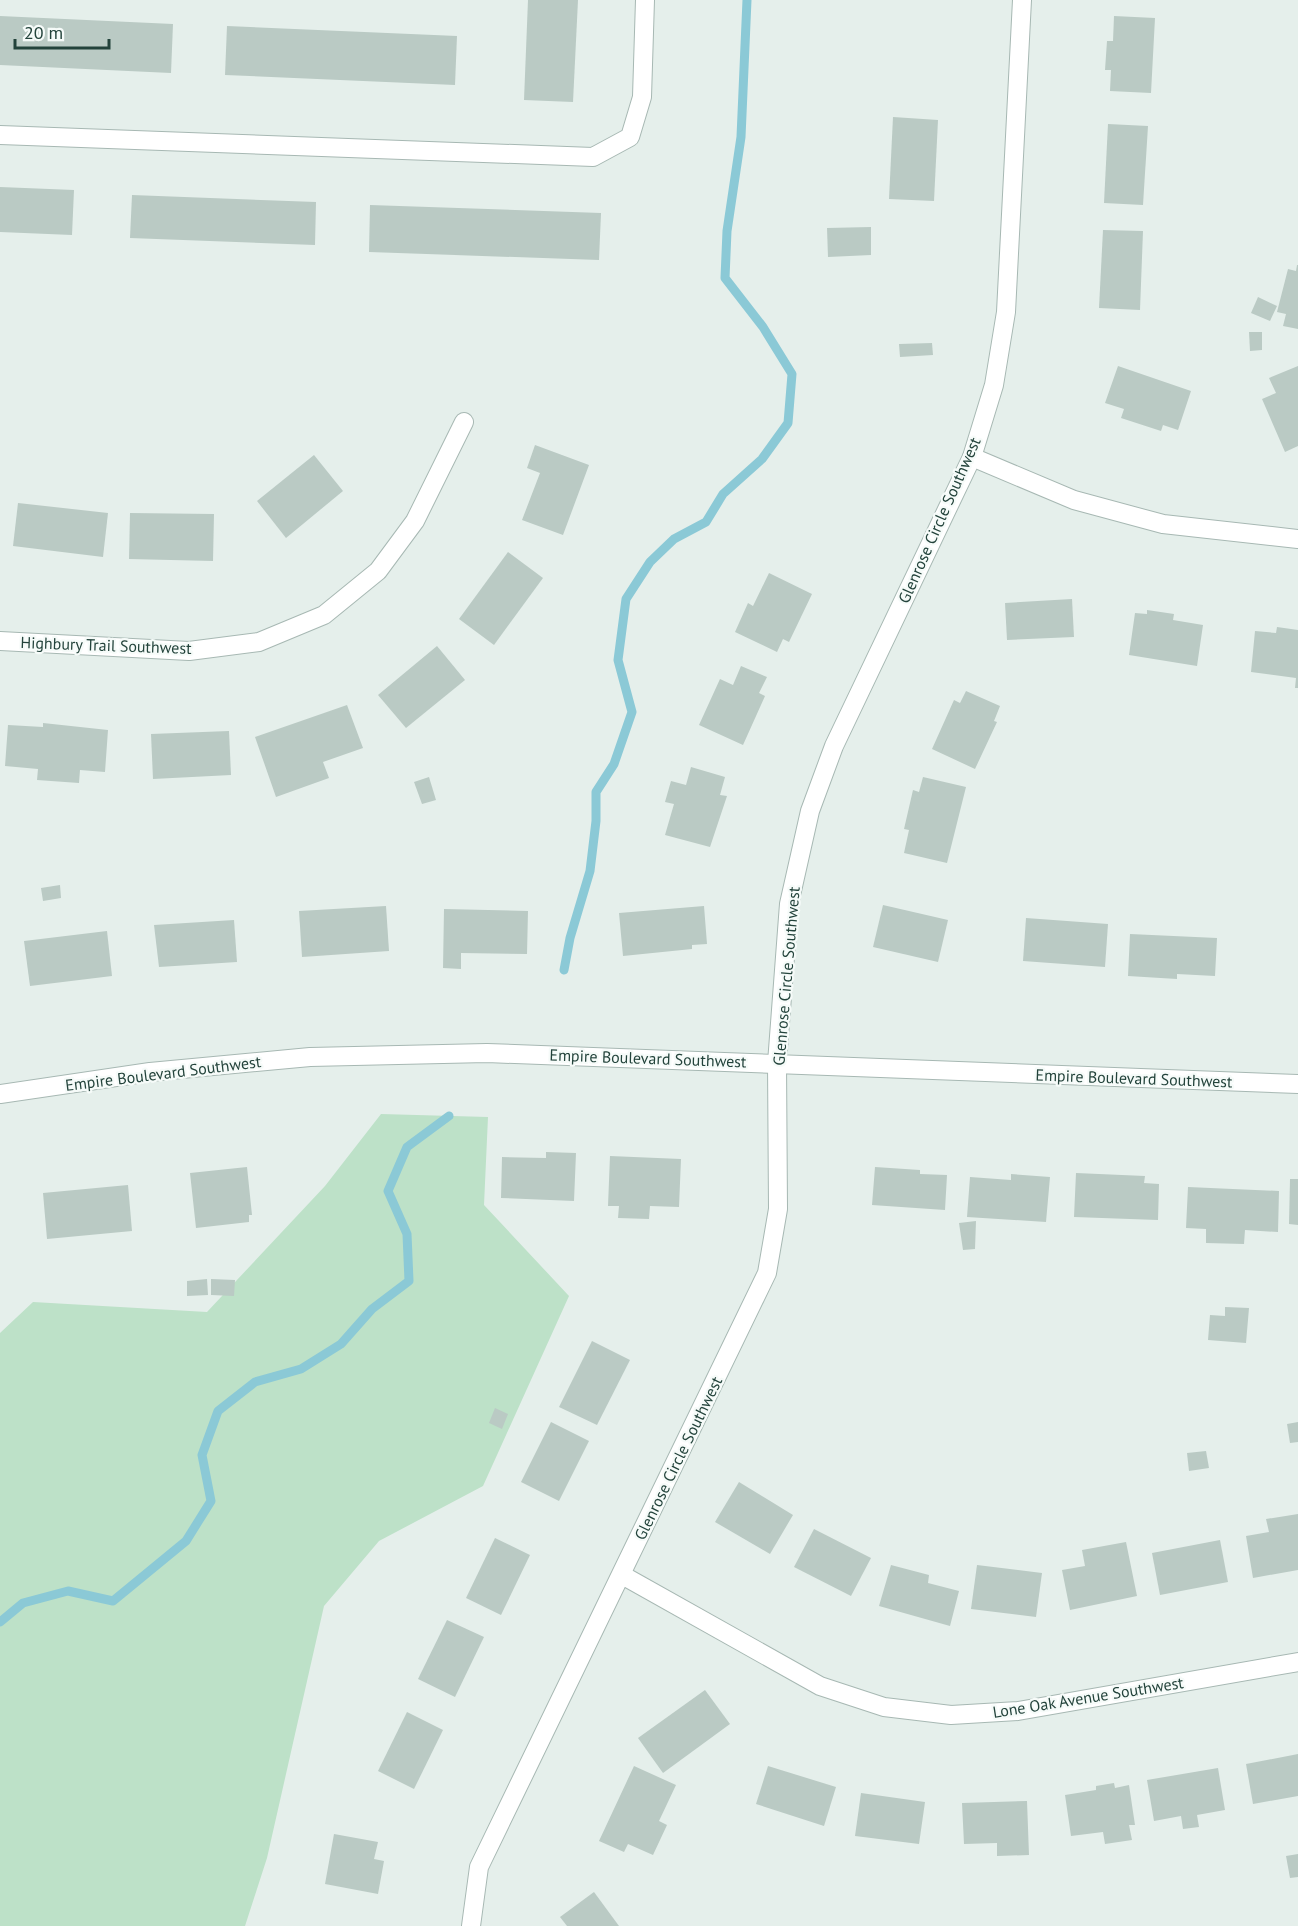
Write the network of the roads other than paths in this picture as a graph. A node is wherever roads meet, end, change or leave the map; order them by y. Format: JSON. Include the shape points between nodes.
{"nodes":[{"id":1,"x":645,"y":0,"type":"edge"},
{"id":2,"x":1022,"y":0,"type":"edge"},
{"id":3,"x":0,"y":135,"type":"edge"},
{"id":4,"x":464,"y":422,"type":"dead end"},
{"id":5,"x":972,"y":457,"type":"junction"},
{"id":6,"x":1298,"y":539,"type":"edge"},
{"id":7,"x":0,"y":641,"type":"edge"},
{"id":8,"x":777,"y":1063,"type":"junction"},
{"id":9,"x":1298,"y":1084,"type":"edge"},
{"id":10,"x":0,"y":1094,"type":"edge"},
{"id":11,"x":622,"y":1575,"type":"junction"},
{"id":12,"x":1298,"y":1662,"type":"edge"},
{"id":13,"x":471,"y":1926,"type":"edge"}],
"edges":[{"from":1,"to":3,"type":"street","via":[[642,97],[630,137],[593,157]]},
{"from":2,"to":5,"type":"street","name":"Glenrose Circle Southwest","via":[[1006,312],[994,386]]},
{"from":4,"to":7,"type":"street","name":"Highbury Trail Southwest","via":[[415,521],[378,571],[324,615],[259,642],[189,651]]},
{"from":5,"to":6,"type":"street","via":[[1074,500],[1163,524]]},
{"from":5,"to":8,"type":"street","name":"Glenrose Circle Southwest","via":[[834,746],[810,811],[789,904]]},
{"from":8,"to":9,"type":"street","name":"Empire Boulevard Southwest"},
{"from":8,"to":10,"type":"street","name":"Empire Boulevard Southwest","via":[[487,1053],[310,1057],[150,1072]]},
{"from":8,"to":11,"type":"street","name":"Glenrose Circle Southwest","via":[[778,1209],[767,1273]]},
{"from":11,"to":12,"type":"street","name":"Lone Oak Avenue Southwest","via":[[820,1686],[895,1708],[951,1715],[1018,1711]]},
{"from":11,"to":13,"type":"street","name":"Glenrose Circle Southwest","via":[[479,1867]]}]}
